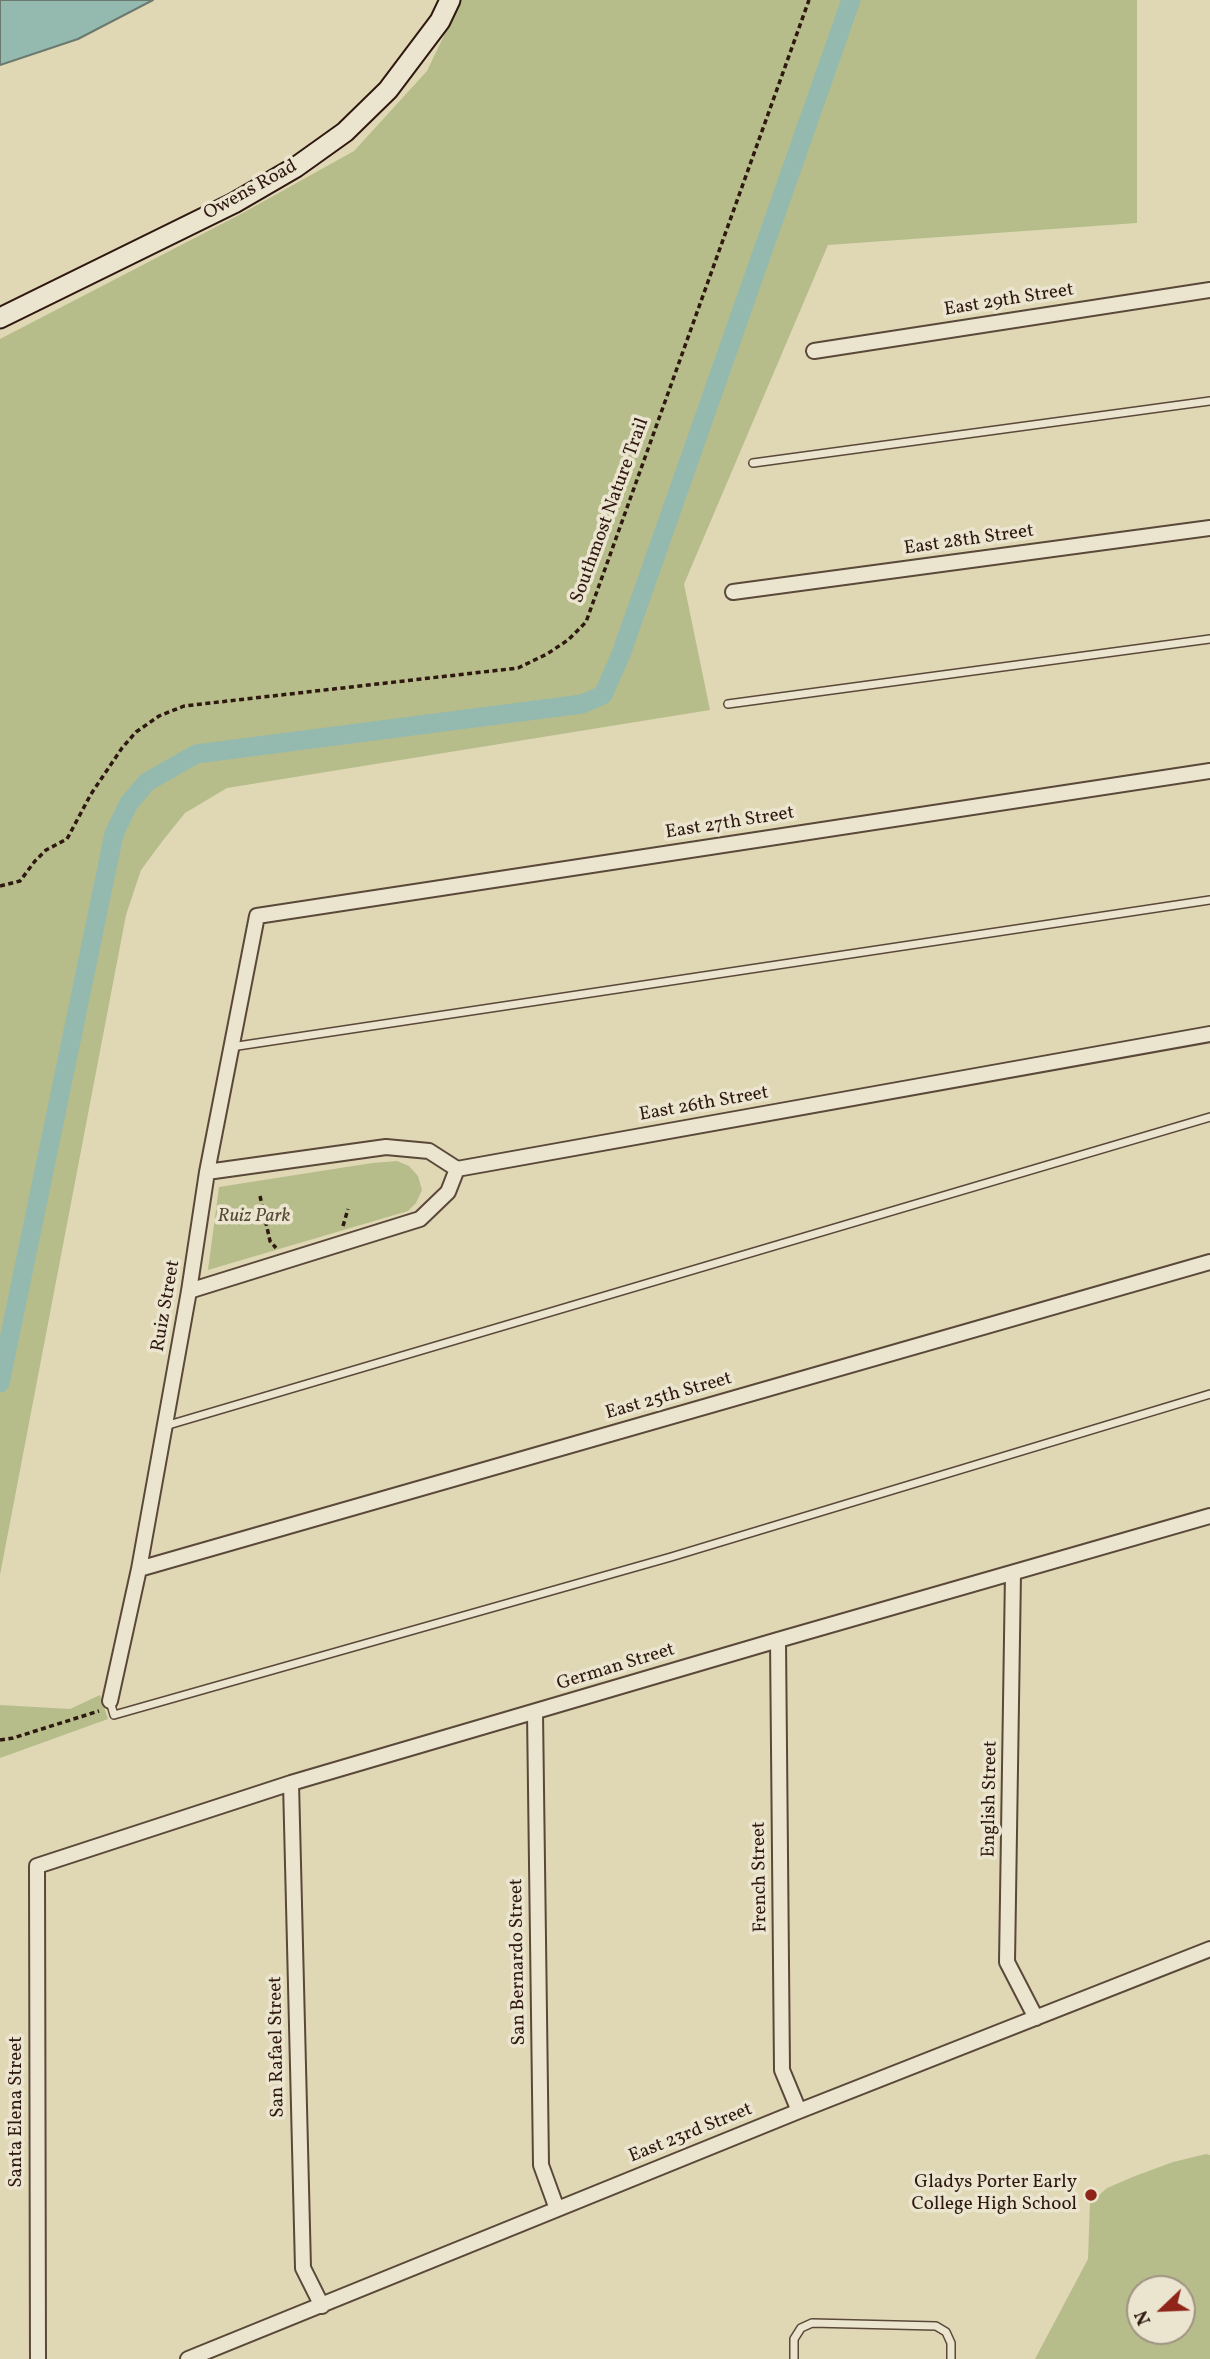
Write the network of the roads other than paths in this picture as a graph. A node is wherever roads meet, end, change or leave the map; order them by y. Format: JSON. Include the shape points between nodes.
{"nodes":[{"id":1,"x":450,"y":0,"type":"edge"},
{"id":2,"x":1210,"y":290,"type":"edge"},
{"id":3,"x":0,"y":318,"type":"edge"},
{"id":4,"x":814,"y":351,"type":"dead end"},
{"id":5,"x":1210,"y":401,"type":"edge"},
{"id":6,"x":753,"y":463,"type":"dead end"},
{"id":7,"x":1210,"y":528,"type":"edge"},
{"id":8,"x":733,"y":592,"type":"dead end"},
{"id":9,"x":1210,"y":639,"type":"edge"},
{"id":10,"x":729,"y":704,"type":"dead end"},
{"id":11,"x":1210,"y":771,"type":"edge"},
{"id":12,"x":1210,"y":900,"type":"edge"},
{"id":13,"x":257,"y":916,"type":"joint"},
{"id":14,"x":1210,"y":1034,"type":"edge"},
{"id":15,"x":231,"y":1047,"type":"junction"},
{"id":16,"x":1210,"y":1117,"type":"edge"},
{"id":17,"x":457,"y":1169,"type":"junction"},
{"id":18,"x":207,"y":1172,"type":"junction"},
{"id":19,"x":1210,"y":1262,"type":"edge"},
{"id":20,"x":189,"y":1290,"type":"junction"},
{"id":21,"x":1210,"y":1394,"type":"edge"},
{"id":22,"x":165,"y":1426,"type":"junction"},
{"id":23,"x":1210,"y":1516,"type":"edge"},
{"id":24,"x":139,"y":1569,"type":"junction"},
{"id":25,"x":1013,"y":1573,"type":"junction"},
{"id":26,"x":778,"y":1640,"type":"junction"},
{"id":27,"x":110,"y":1701,"type":"joint"},
{"id":28,"x":535,"y":1713,"type":"junction"},
{"id":29,"x":291,"y":1783,"type":"junction"},
{"id":30,"x":37,"y":1866,"type":"joint"},
{"id":31,"x":1210,"y":1949,"type":"edge"},
{"id":32,"x":1036,"y":2018,"type":"junction"},
{"id":33,"x":799,"y":2111,"type":"junction"},
{"id":34,"x":557,"y":2209,"type":"junction"},
{"id":35,"x":321,"y":2306,"type":"junction"},
{"id":36,"x":38,"y":2359,"type":"edge"},
{"id":37,"x":188,"y":2359,"type":"edge"},
{"id":38,"x":794,"y":2359,"type":"edge"},
{"id":39,"x":951,"y":2359,"type":"edge"}],
"edges":[{"from":1,"to":3,"type":"street","name":"Owens Road","via":[[440,21],[388,90],[345,132],[296,167],[234,203]]},
{"from":2,"to":4,"type":"street","name":"East 29th Street"},
{"from":5,"to":6,"type":"lane"},
{"from":7,"to":8,"type":"street","name":"East 28th Street"},
{"from":9,"to":10,"type":"lane"},
{"from":11,"to":13,"type":"street","name":"East 27th Street"},
{"from":12,"to":15,"type":"lane"},
{"from":13,"to":15,"type":"street","name":"Ruiz Street"},
{"from":14,"to":17,"type":"street","name":"East 26th Street"},
{"from":15,"to":18,"type":"street","name":"Ruiz Street"},
{"from":16,"to":22,"type":"lane"},
{"from":17,"to":18,"type":"street","via":[[429,1151],[386,1147]]},
{"from":17,"to":20,"type":"street","via":[[448,1192],[420,1219]]},
{"from":18,"to":20,"type":"street","name":"Ruiz Street"},
{"from":19,"to":24,"type":"street","name":"East 25th Street"},
{"from":20,"to":22,"type":"street","name":"Ruiz Street"},
{"from":21,"to":27,"type":"lane","via":[[671,1556],[114,1715]]},
{"from":22,"to":24,"type":"street","name":"Ruiz Street"},
{"from":23,"to":25,"type":"street","name":"German Street"},
{"from":24,"to":27,"type":"street","name":"Ruiz Street"},
{"from":25,"to":26,"type":"street","name":"German Street"},
{"from":25,"to":32,"type":"street","name":"English Street","via":[[1007,1962]]},
{"from":26,"to":28,"type":"street","name":"German Street"},
{"from":26,"to":33,"type":"street","name":"French Street","via":[[782,2070]]},
{"from":28,"to":29,"type":"street","name":"German Street"},
{"from":28,"to":34,"type":"street","name":"San Bernardo Street","via":[[541,2165]]},
{"from":29,"to":30,"type":"street","name":"German Street"},
{"from":29,"to":35,"type":"street","name":"San Rafael Street","via":[[303,2269]]},
{"from":30,"to":36,"type":"street","name":"Santa Elena Street"},
{"from":31,"to":32,"type":"street","name":"East 23rd Street"},
{"from":32,"to":33,"type":"street","name":"East 23rd Street"},
{"from":33,"to":34,"type":"street","name":"East 23rd Street"},
{"from":34,"to":35,"type":"street","name":"East 23rd Street"},
{"from":35,"to":37,"type":"street","name":"East 23rd Street"},
{"from":38,"to":39,"type":"lane","via":[[794,2339],[812,2323],[936,2326],[947,2332]]}]}
